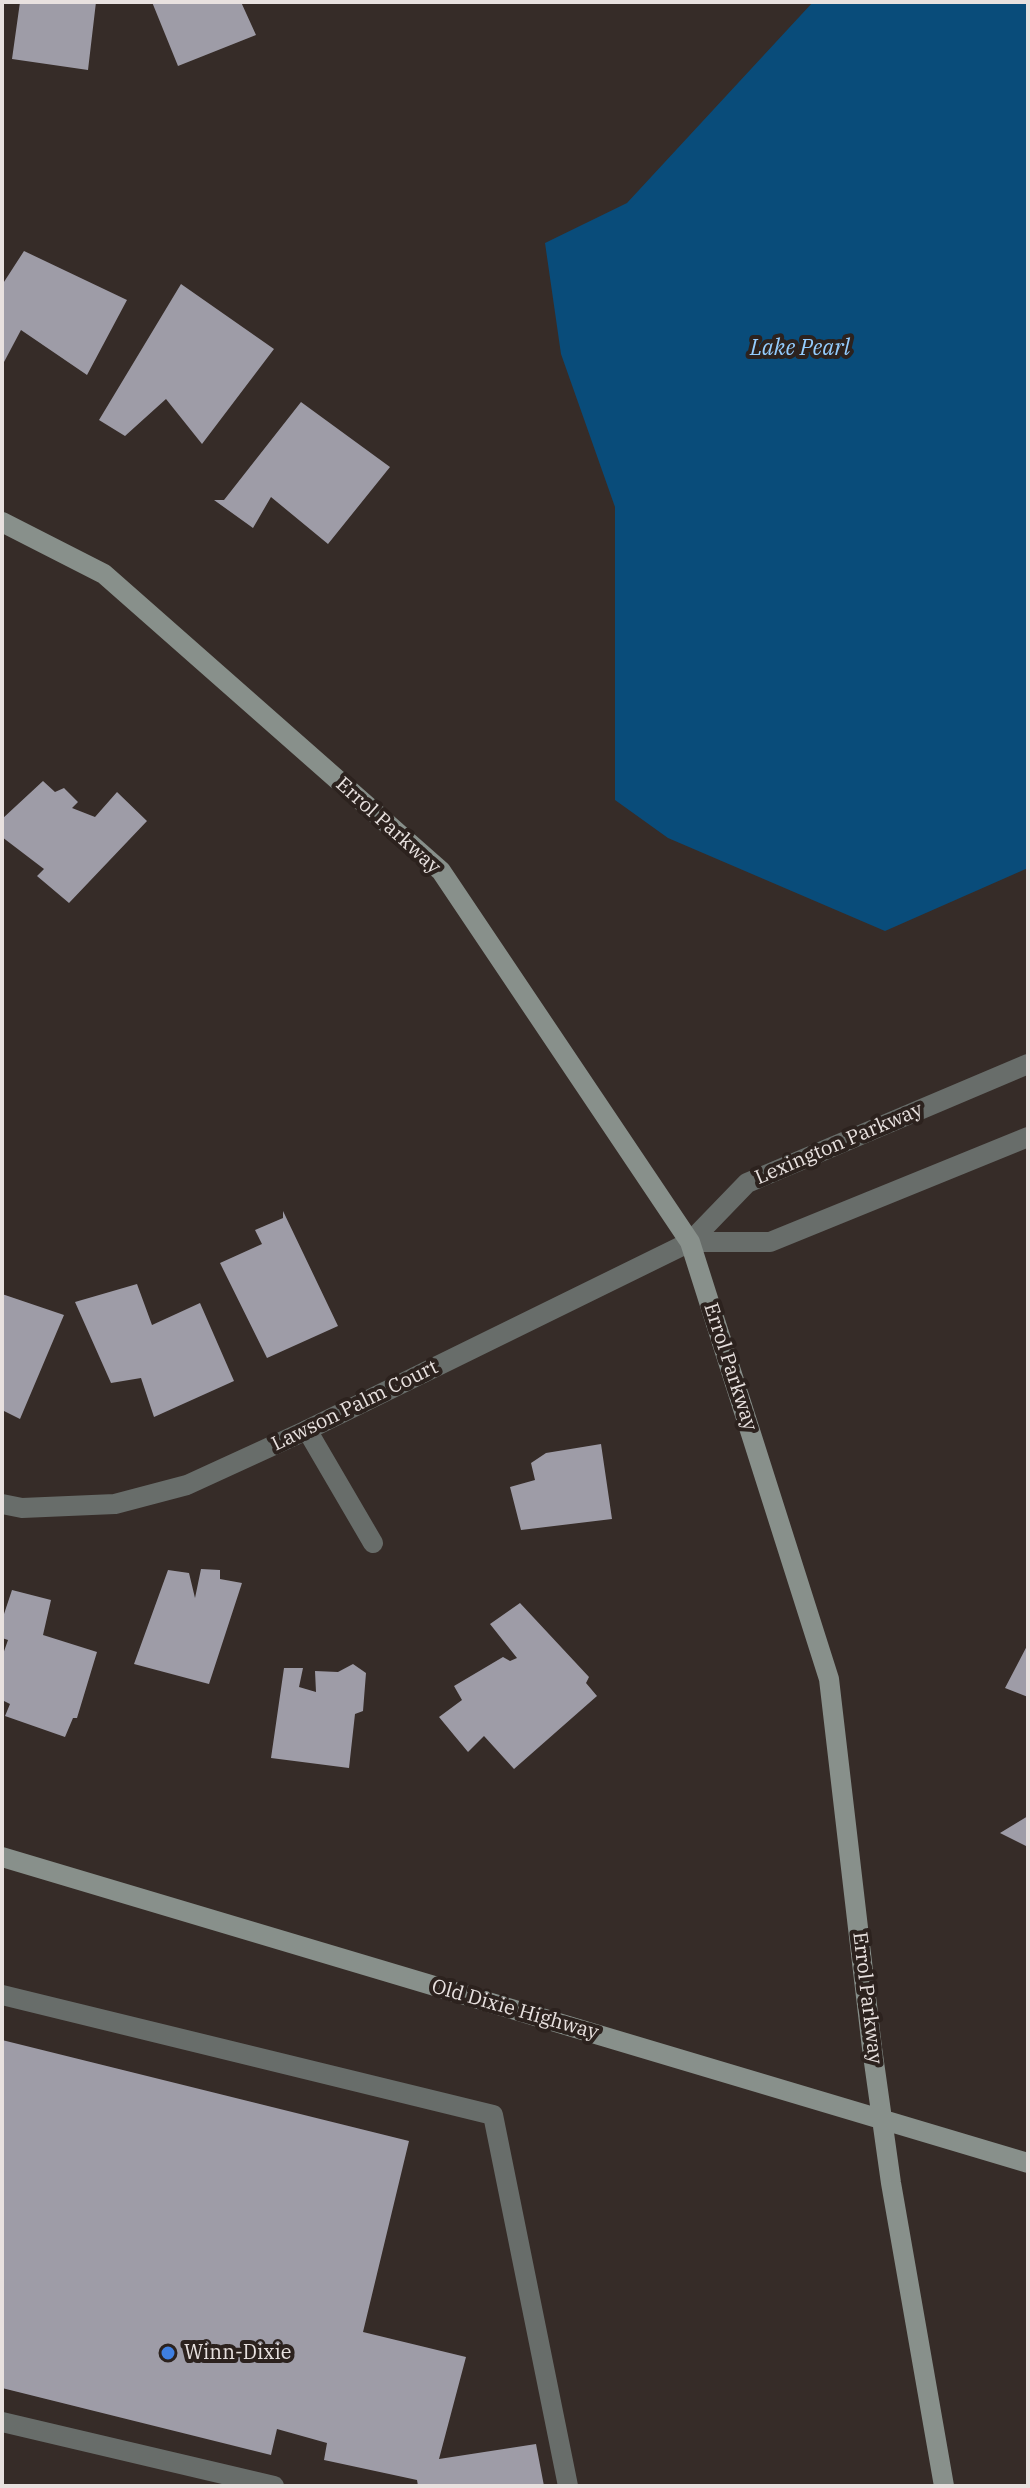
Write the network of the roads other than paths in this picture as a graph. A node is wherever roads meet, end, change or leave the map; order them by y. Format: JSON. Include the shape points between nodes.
{"nodes":[{"id":1,"x":2,"y":522,"type":"edge"},
{"id":2,"x":1028,"y":1064,"type":"edge"},
{"id":3,"x":1028,"y":1137,"type":"edge"},
{"id":4,"x":690,"y":1242,"type":"junction"},
{"id":5,"x":307,"y":1430,"type":"junction"},
{"id":6,"x":2,"y":1504,"type":"edge"},
{"id":7,"x":373,"y":1543,"type":"dead end"},
{"id":8,"x":2,"y":1857,"type":"edge"},
{"id":9,"x":2,"y":1995,"type":"edge"},
{"id":10,"x":883,"y":2119,"type":"junction"},
{"id":11,"x":1028,"y":2163,"type":"edge"},
{"id":12,"x":2,"y":2422,"type":"edge"},
{"id":13,"x":274,"y":2486,"type":"edge"},
{"id":14,"x":568,"y":2486,"type":"edge"},
{"id":15,"x":944,"y":2486,"type":"edge"}],
"edges":[{"from":1,"to":4,"type":"street","name":"Errol Parkway","via":[[104,574],[441,871]]},
{"from":2,"to":4,"type":"street","name":"Lexington Parkway","via":[[747,1183]]},
{"from":3,"to":4,"type":"street","via":[[770,1242]]},
{"from":4,"to":5,"type":"street","name":"Lawson Palm Court"},
{"from":4,"to":10,"type":"street","name":"Errol Parkway","via":[[829,1679]]},
{"from":5,"to":6,"type":"street","name":"Lawson Palm Court","via":[[187,1485],[115,1504]]},
{"from":5,"to":7,"type":"street"},
{"from":8,"to":10,"type":"street","name":"Old Dixie Highway"},
{"from":9,"to":14,"type":"street","via":[[493,2115]]},
{"from":10,"to":11,"type":"street","name":"Old Dixie Highway"},
{"from":10,"to":15,"type":"street","name":"Errol Parkway"},
{"from":12,"to":13,"type":"street"}]}
